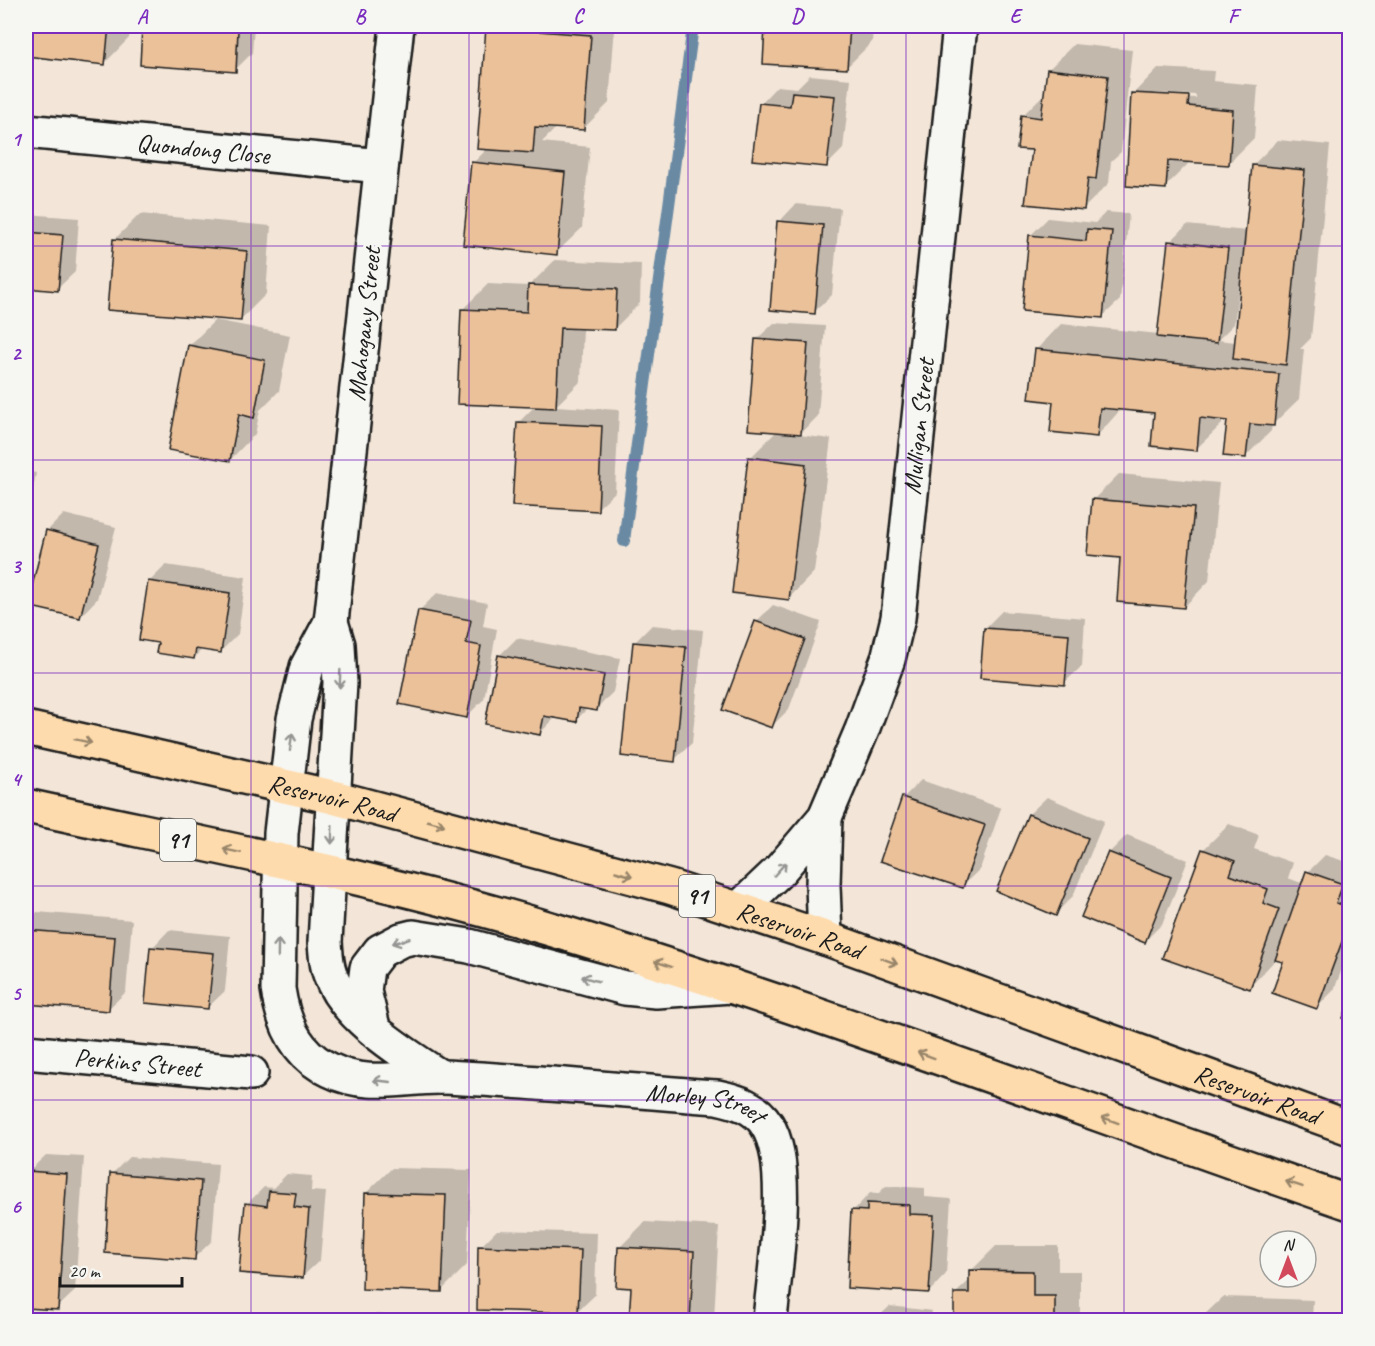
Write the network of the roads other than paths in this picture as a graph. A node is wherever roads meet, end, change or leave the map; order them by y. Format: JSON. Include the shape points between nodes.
{"nodes":[{"id":1,"x":397,"y":26,"type":"edge"},
{"id":2,"x":960,"y":26,"type":"edge"},
{"id":3,"x":26,"y":131,"type":"edge"},
{"id":4,"x":381,"y":166,"type":"junction"},
{"id":5,"x":331,"y":622,"type":"junction"},
{"id":6,"x":26,"y":728,"type":"edge"},
{"id":7,"x":286,"y":786,"type":"junction"},
{"id":8,"x":333,"y":797,"type":"junction"},
{"id":9,"x":26,"y":806,"type":"edge"},
{"id":10,"x":825,"y":817,"type":"junction"},
{"id":11,"x":280,"y":862,"type":"junction"},
{"id":12,"x":330,"y":873,"type":"junction"},
{"id":13,"x":739,"y":909,"type":"junction"},
{"id":14,"x":825,"y":938,"type":"junction"},
{"id":15,"x":731,"y":986,"type":"junction"},
{"id":16,"x":373,"y":1027,"type":"junction"},
{"id":17,"x":26,"y":1052,"type":"edge"},
{"id":18,"x":251,"y":1072,"type":"dead end"},
{"id":19,"x":440,"y":1077,"type":"junction"},
{"id":20,"x":1350,"y":1128,"type":"edge"},
{"id":21,"x":1350,"y":1203,"type":"edge"},
{"id":22,"x":770,"y":1320,"type":"edge"}],
"edges":[{"from":1,"to":4,"type":"street","name":"Mahogany Street"},
{"from":2,"to":10,"type":"street","name":"Mulligan Street","via":[[898,618],[866,720]]},
{"from":3,"to":4,"type":"street","name":"Quondong Close"},
{"from":4,"to":5,"type":"street","name":"Mahogany Street"},
{"from":7,"to":5,"type":"street","name":"Mahogany Street","one_way":true,"via":[[307,667]]},
{"from":5,"to":8,"type":"street","name":"Mahogany Street","one_way":true,"via":[[340,665]]},
{"from":6,"to":7,"type":"main road","name":"Reservoir Road","number":"91","one_way":true},
{"from":7,"to":8,"type":"main road","name":"Reservoir Road","number":"91"},
{"from":7,"to":11,"type":"street","name":"Mahogany Street"},
{"from":8,"to":12,"type":"street","name":"Morley Street","one_way":true},
{"from":8,"to":13,"type":"main road","name":"Reservoir Road","number":"91","one_way":true,"via":[[585,862]]},
{"from":11,"to":9,"type":"main road","number":"91","one_way":true},
{"from":13,"to":10,"type":"street","name":"Mulligan Street","one_way":true,"via":[[779,871]]},
{"from":10,"to":14,"type":"street","name":"Mulligan Street"},
{"from":11,"to":12,"type":"main road","number":"91"},
{"from":19,"to":11,"type":"street","name":"Morley Street","one_way":true,"via":[[393,1082],[340,1075],[310,1058],[300,1047],[281,1007],[278,989]]},
{"from":15,"to":12,"type":"main road","number":"91","one_way":true,"via":[[495,913]]},
{"from":12,"to":16,"type":"street","name":"Morley Street","via":[[325,942],[330,975],[345,1001]]},
{"from":13,"to":14,"type":"main road","name":"Reservoir Road","number":"91"},
{"from":14,"to":20,"type":"main road","name":"Reservoir Road","number":"91","one_way":true},
{"from":15,"to":16,"type":"street","one_way":true,"via":[[656,991],[625,988],[461,944],[413,937],[380,951],[367,968],[363,991]]},
{"from":21,"to":15,"type":"main road","number":"91","one_way":true},
{"from":16,"to":19,"type":"street","name":"Morley Street"},
{"from":17,"to":18,"type":"street","name":"Perkins Street"},
{"from":19,"to":22,"type":"street","name":"Morley Street","via":[[717,1097],[739,1102],[756,1112],[773,1138],[780,1168]]}]}
